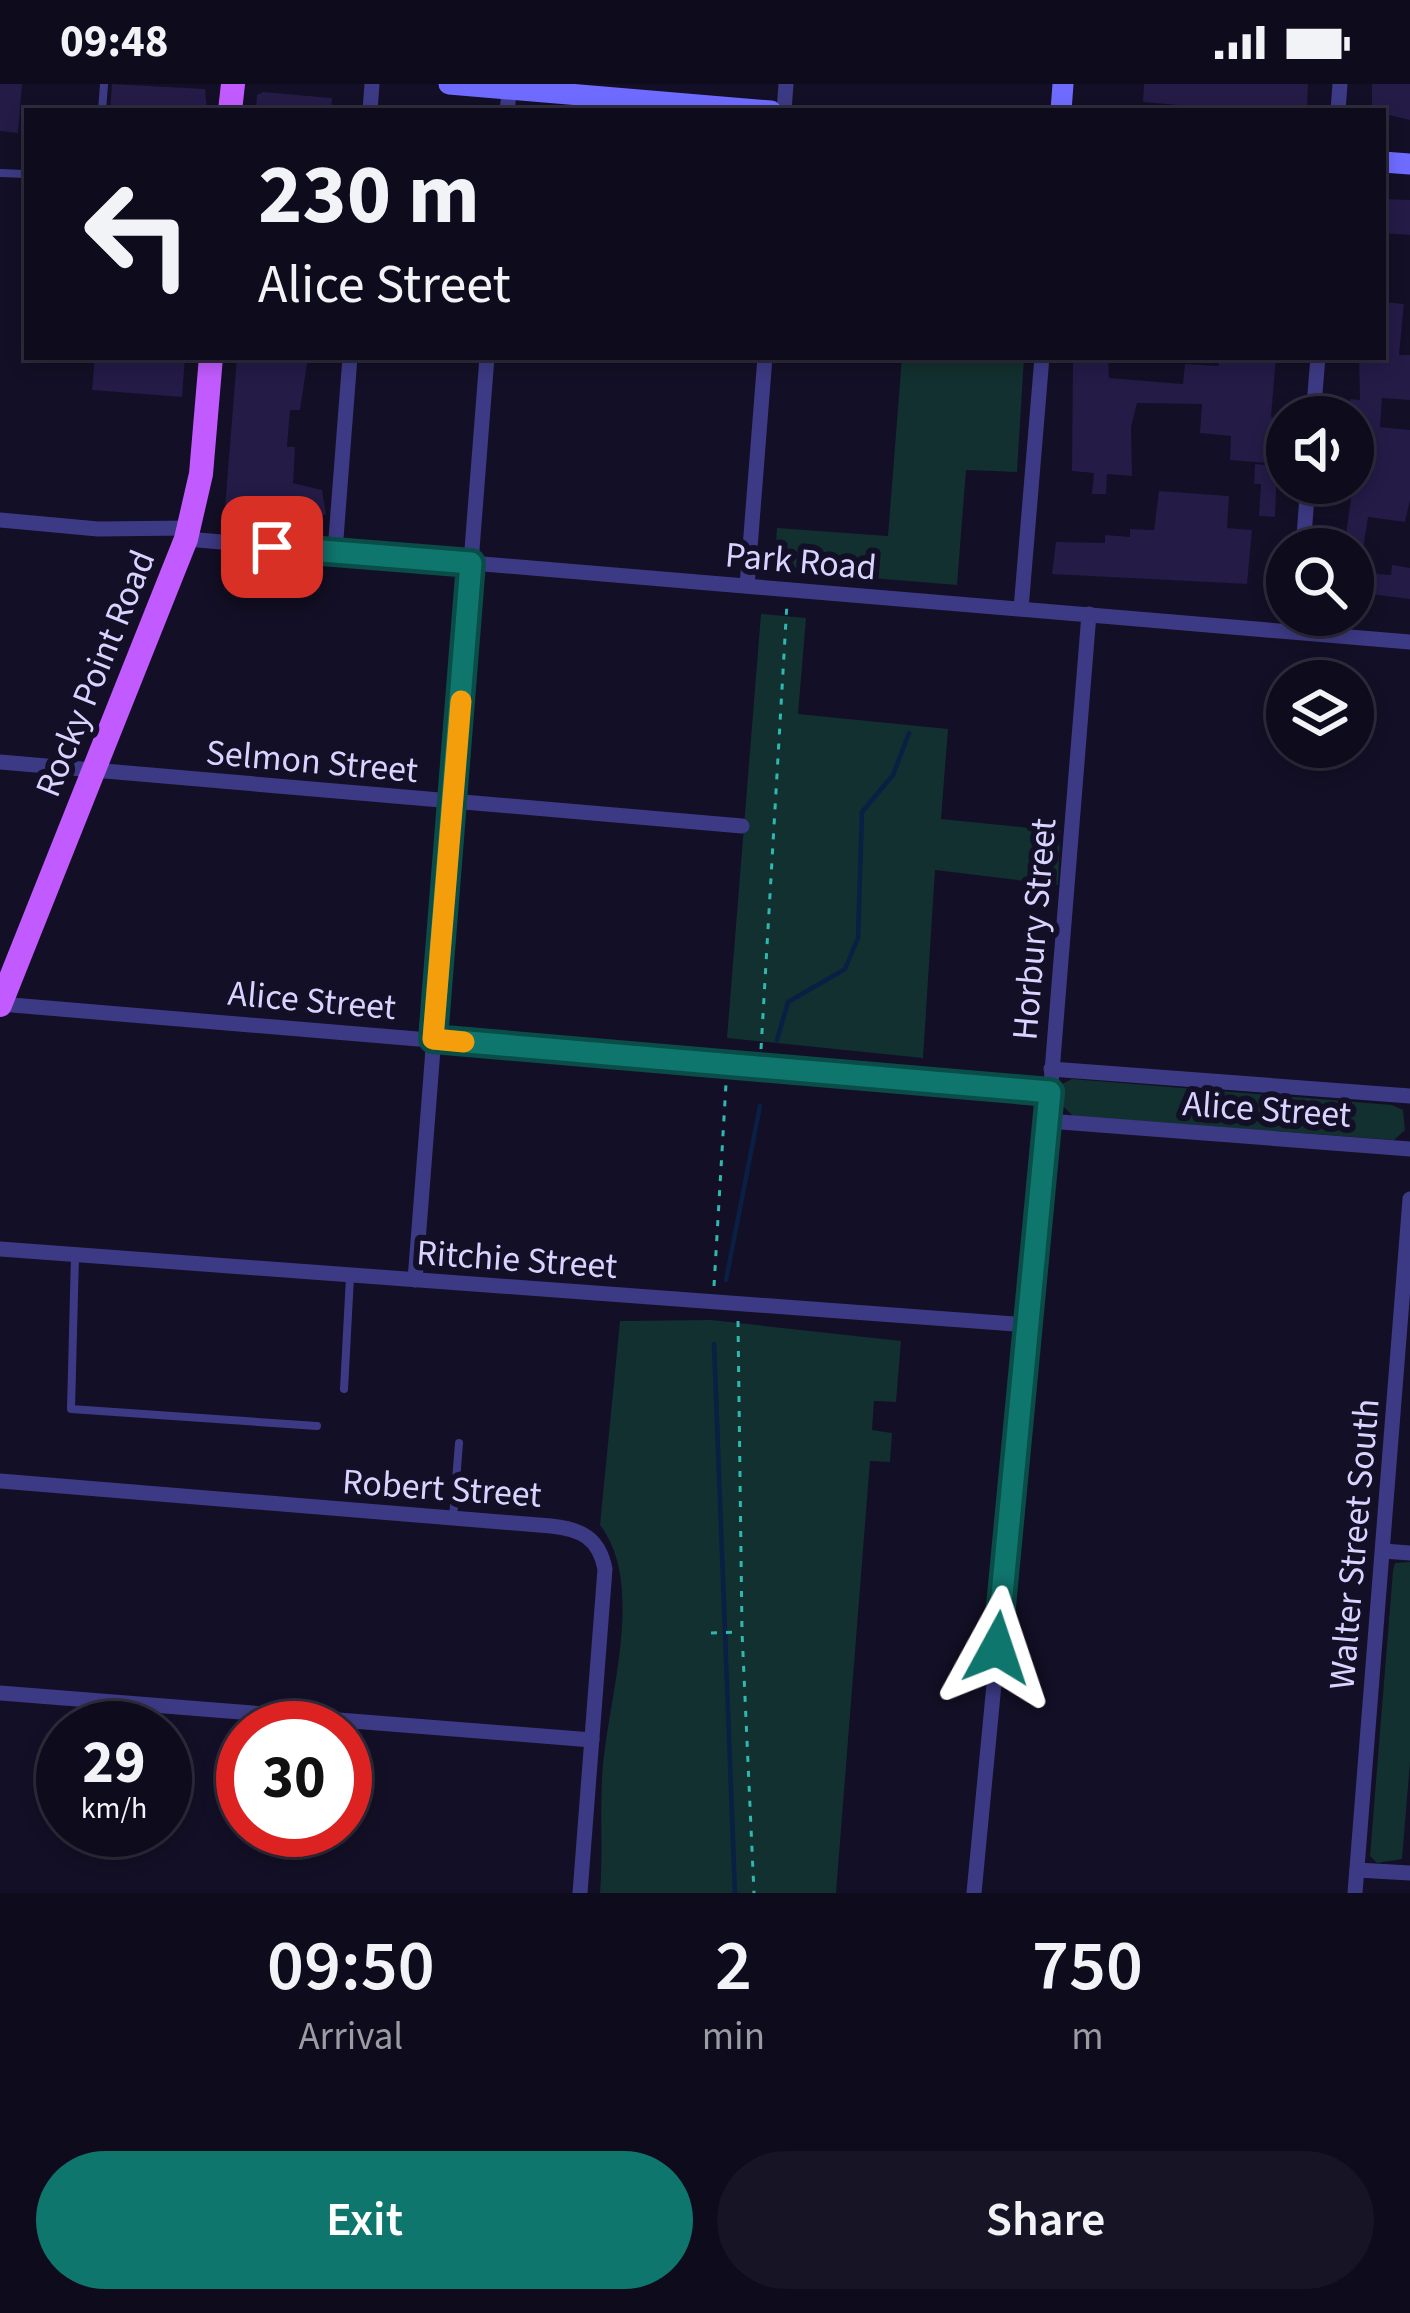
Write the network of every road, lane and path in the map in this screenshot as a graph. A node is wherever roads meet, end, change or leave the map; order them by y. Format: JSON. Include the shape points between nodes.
{"nodes":[{"id":1,"x":449,"y":84,"type":"edge"},
{"id":2,"x":509,"y":95,"type":"edge"},
{"id":3,"x":722,"y":108,"type":"edge"},
{"id":4,"x":211,"y":360,"type":"edge"},
{"id":5,"x":350,"y":360,"type":"edge"},
{"id":6,"x":488,"y":360,"type":"edge"},
{"id":7,"x":765,"y":360,"type":"edge"},
{"id":8,"x":1042,"y":360,"type":"edge"},
{"id":9,"x":1318,"y":360,"type":"edge"},
{"id":10,"x":1315,"y":396,"type":"edge"},
{"id":11,"x":0,"y":520,"type":"edge"},
{"id":12,"x":188,"y":534,"type":"junction"},
{"id":13,"x":335,"y":551,"type":"junction"},
{"id":14,"x":471,"y":563,"type":"junction"},
{"id":15,"x":747,"y":586,"type":"junction"},
{"id":16,"x":788,"y":590,"type":"junction"},
{"id":17,"x":1021,"y":609,"type":"junction"},
{"id":18,"x":1089,"y":614,"type":"junction"},
{"id":19,"x":1266,"y":622,"type":"edge"},
{"id":20,"x":1374,"y":636,"type":"edge"},
{"id":21,"x":1410,"y":642,"type":"edge"},
{"id":22,"x":0,"y":762,"type":"edge"},
{"id":23,"x":94,"y":772,"type":"junction"},
{"id":24,"x":453,"y":801,"type":"junction"},
{"id":25,"x":742,"y":826,"type":"dead end"},
{"id":26,"x":0,"y":1004,"type":"edge"},
{"id":27,"x":433,"y":1039,"type":"junction"},
{"id":28,"x":760,"y":1067,"type":"junction"},
{"id":29,"x":1052,"y":1069,"type":"junction"},
{"id":30,"x":726,"y":1084,"type":"dead end"},
{"id":31,"x":1050,"y":1092,"type":"junction"},
{"id":32,"x":1410,"y":1096,"type":"edge"},
{"id":33,"x":1048,"y":1121,"type":"junction"},
{"id":34,"x":1410,"y":1149,"type":"edge"},
{"id":35,"x":1410,"y":1199,"type":"edge"},
{"id":36,"x":0,"y":1249,"type":"edge"},
{"id":37,"x":75,"y":1255,"type":"junction"},
{"id":38,"x":350,"y":1276,"type":"junction"},
{"id":39,"x":415,"y":1280,"type":"junction"},
{"id":40,"x":729,"y":1302,"type":"junction"},
{"id":41,"x":1029,"y":1325,"type":"junction"},
{"id":42,"x":344,"y":1389,"type":"dead end"},
{"id":43,"x":317,"y":1426,"type":"dead end"},
{"id":44,"x":459,"y":1442,"type":"dead end"},
{"id":45,"x":0,"y":1481,"type":"edge"},
{"id":46,"x":452,"y":1520,"type":"junction"},
{"id":47,"x":1384,"y":1551,"type":"junction"},
{"id":48,"x":1410,"y":1553,"type":"edge"},
{"id":49,"x":742,"y":1631,"type":"junction"},
{"id":50,"x":711,"y":1634,"type":"dead end"},
{"id":51,"x":0,"y":1693,"type":"edge"},
{"id":52,"x":592,"y":1740,"type":"junction"},
{"id":53,"x":1357,"y":1870,"type":"junction"},
{"id":54,"x":1410,"y":1874,"type":"edge"},
{"id":55,"x":580,"y":1893,"type":"edge"},
{"id":56,"x":754,"y":1893,"type":"edge"},
{"id":57,"x":974,"y":1893,"type":"edge"},
{"id":58,"x":1355,"y":1893,"type":"edge"}],
"edges":[{"from":1,"to":2,"type":"main road"},
{"from":2,"to":3,"type":"main road"},
{"from":4,"to":12,"type":"main road","name":"Rocky Point Road"},
{"from":5,"to":13,"type":"street"},
{"from":6,"to":14,"type":"street"},
{"from":7,"to":15,"type":"street"},
{"from":8,"to":17,"type":"street"},
{"from":9,"to":10,"type":"street"},
{"from":11,"to":12,"type":"street","name":"Park Road"},
{"from":12,"to":13,"type":"street","name":"Park Road"},
{"from":12,"to":23,"type":"main road","name":"Rocky Point Road"},
{"from":13,"to":14,"type":"street","name":"Park Road"},
{"from":14,"to":15,"type":"street","name":"Park Road"},
{"from":14,"to":24,"type":"street"},
{"from":15,"to":16,"type":"street","name":"Park Road"},
{"from":16,"to":17,"type":"street","name":"Park Road"},
{"from":16,"to":28,"type":"path"},
{"from":17,"to":18,"type":"street","name":"Park Road"},
{"from":18,"to":19,"type":"street","name":"Park Road"},
{"from":18,"to":29,"type":"street","name":"Horbury Street"},
{"from":20,"to":21,"type":"street","name":"Park Road"},
{"from":22,"to":23,"type":"street","name":"Selmon Street"},
{"from":23,"to":24,"type":"street","name":"Selmon Street"},
{"from":23,"to":26,"type":"main road","name":"Rocky Point Road"},
{"from":24,"to":25,"type":"street","name":"Selmon Street"},
{"from":24,"to":27,"type":"street"},
{"from":26,"to":27,"type":"street","name":"Alice Street"},
{"from":27,"to":28,"type":"street","name":"Alice Street"},
{"from":27,"to":39,"type":"street"},
{"from":28,"to":31,"type":"street","name":"Alice Street"},
{"from":29,"to":31,"type":"street","name":"Horbury Street"},
{"from":29,"to":32,"type":"street","name":"Alice Street"},
{"from":30,"to":40,"type":"path","via":[[714,1286]]},
{"from":31,"to":33,"type":"street","name":"Horbury Street"},
{"from":33,"to":34,"type":"street","name":"Alice Street"},
{"from":33,"to":41,"type":"street","name":"Horbury Street"},
{"from":35,"to":47,"type":"street","name":"Walter Street South"},
{"from":36,"to":37,"type":"street","name":"Ritchie Street"},
{"from":37,"to":38,"type":"street","name":"Ritchie Street"},
{"from":37,"to":43,"type":"lane","via":[[71,1409]]},
{"from":38,"to":39,"type":"street","name":"Ritchie Street"},
{"from":38,"to":42,"type":"lane"},
{"from":39,"to":40,"type":"street","name":"Ritchie Street"},
{"from":40,"to":41,"type":"street","name":"Ritchie Street"},
{"from":40,"to":49,"type":"path","via":[[738,1310]]},
{"from":41,"to":57,"type":"street","name":"Horbury Street"},
{"from":44,"to":46,"type":"lane"},
{"from":45,"to":46,"type":"street","name":"Robert Street"},
{"from":46,"to":52,"type":"street","name":"Robert Street","via":[[572,1528],[601,1552]]},
{"from":47,"to":48,"type":"street"},
{"from":47,"to":53,"type":"street","name":"Walter Street South"},
{"from":49,"to":50,"type":"path"},
{"from":49,"to":56,"type":"path"},
{"from":51,"to":52,"type":"street"},
{"from":52,"to":55,"type":"street","name":"Robert Street"},
{"from":53,"to":54,"type":"street"},
{"from":53,"to":58,"type":"street","name":"Walter Street South"}]}
